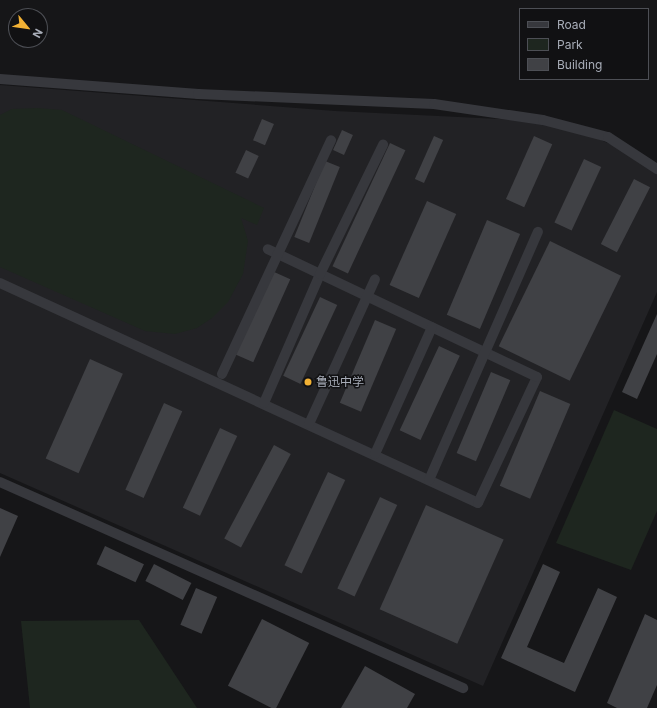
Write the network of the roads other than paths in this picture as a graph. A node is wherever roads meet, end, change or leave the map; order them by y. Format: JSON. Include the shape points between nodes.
{"nodes":[{"id":1,"x":0,"y":79,"type":"edge"},
{"id":2,"x":331,"y":140,"type":"dead end"},
{"id":3,"x":383,"y":145,"type":"dead end"},
{"id":4,"x":657,"y":168,"type":"edge"},
{"id":5,"x":538,"y":232,"type":"dead end"},
{"id":6,"x":268,"y":249,"type":"dead end"},
{"id":7,"x":278,"y":254,"type":"junction"},
{"id":8,"x":320,"y":274,"type":"junction"},
{"id":9,"x":375,"y":279,"type":"dead end"},
{"id":10,"x":0,"y":283,"type":"edge"},
{"id":11,"x":367,"y":296,"type":"junction"},
{"id":12,"x":432,"y":327,"type":"junction"},
{"id":13,"x":485,"y":352,"type":"junction"},
{"id":14,"x":222,"y":374,"type":"dead end"},
{"id":15,"x":264,"y":403,"type":"junction"},
{"id":16,"x":309,"y":424,"type":"junction"},
{"id":17,"x":375,"y":454,"type":"junction"},
{"id":18,"x":429,"y":480,"type":"junction"},
{"id":19,"x":0,"y":482,"type":"edge"},
{"id":20,"x":463,"y":688,"type":"dead end"}],
"edges":[{"from":1,"to":4,"type":"street","via":[[198,94],[434,104],[543,120],[608,137]]},
{"from":2,"to":7,"type":"street"},
{"from":3,"to":8,"type":"street"},
{"from":5,"to":13,"type":"street"},
{"from":6,"to":7,"type":"street"},
{"from":7,"to":8,"type":"street"},
{"from":7,"to":14,"type":"street"},
{"from":8,"to":11,"type":"street"},
{"from":8,"to":15,"type":"street"},
{"from":9,"to":11,"type":"street"},
{"from":10,"to":15,"type":"street"},
{"from":11,"to":12,"type":"street"},
{"from":11,"to":16,"type":"street"},
{"from":12,"to":13,"type":"street"},
{"from":12,"to":17,"type":"street"},
{"from":13,"to":18,"type":"street"},
{"from":13,"to":18,"type":"street","via":[[537,377],[478,503]]},
{"from":15,"to":16,"type":"street"},
{"from":16,"to":17,"type":"street"},
{"from":17,"to":18,"type":"street"},
{"from":19,"to":20,"type":"street"}]}
